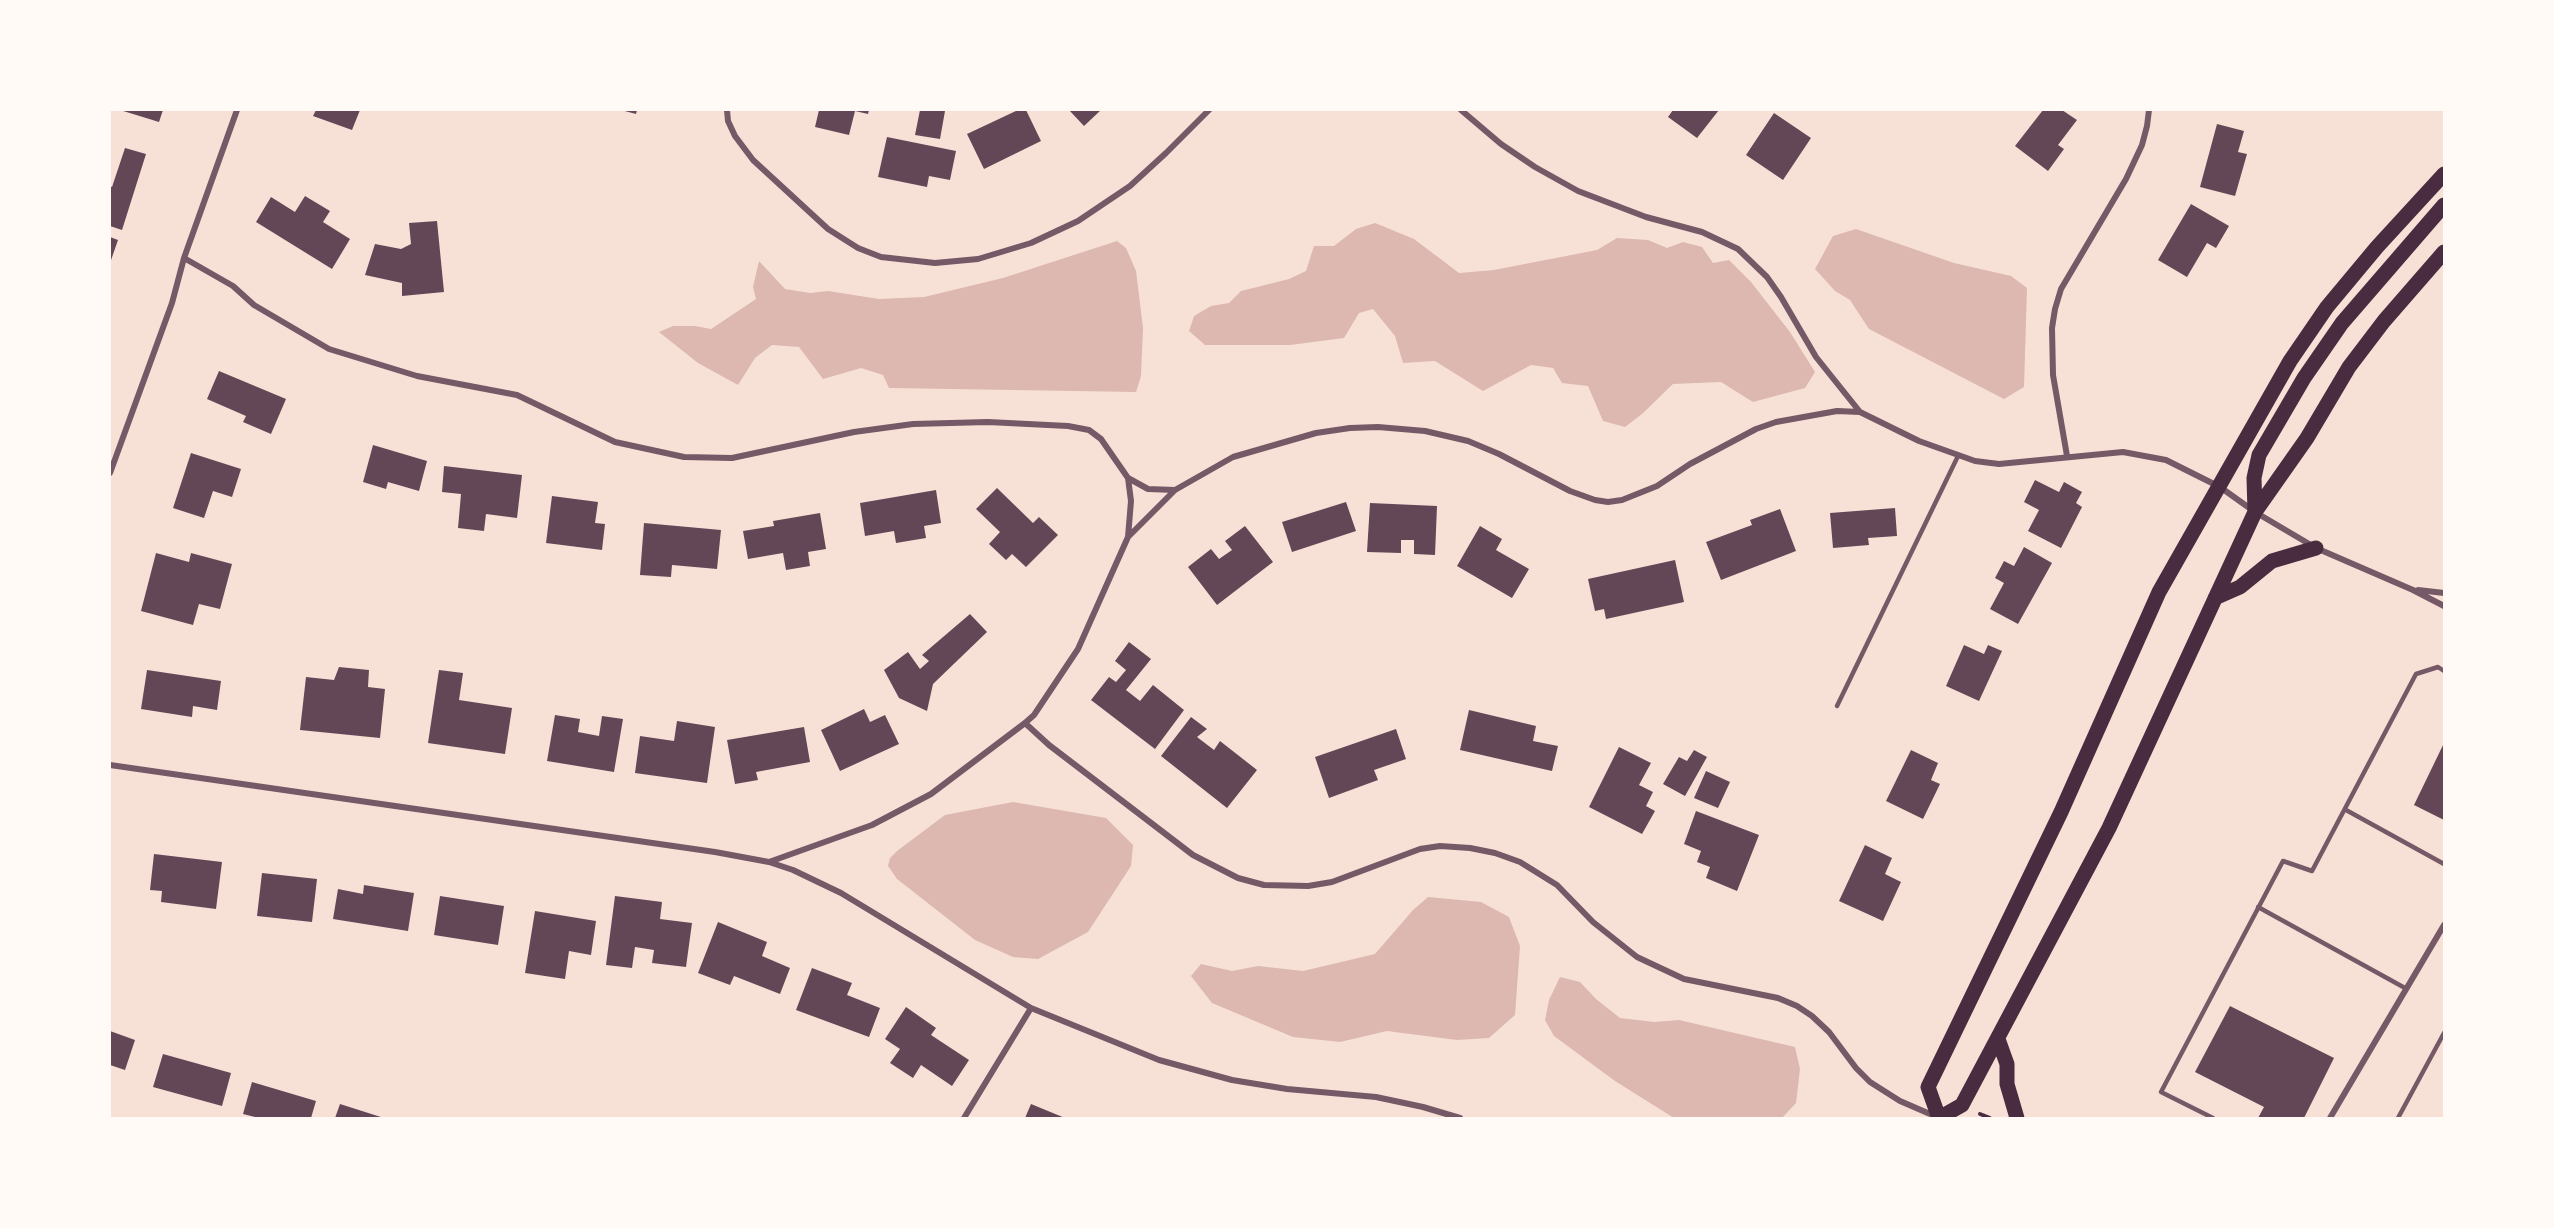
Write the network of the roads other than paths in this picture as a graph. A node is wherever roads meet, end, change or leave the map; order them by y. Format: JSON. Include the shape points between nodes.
{"nodes":[{"id":1,"x":237,"y":110,"type":"edge"},
{"id":2,"x":727,"y":110,"type":"edge"},
{"id":3,"x":1209,"y":110,"type":"edge"},
{"id":4,"x":1461,"y":110,"type":"edge"},
{"id":5,"x":2148,"y":110,"type":"edge"},
{"id":6,"x":2445,"y":174,"type":"edge"},
{"id":7,"x":2445,"y":205,"type":"edge"},
{"id":8,"x":2445,"y":252,"type":"edge"},
{"id":9,"x":184,"y":258,"type":"junction"},
{"id":10,"x":1860,"y":411,"type":"junction"},
{"id":11,"x":1958,"y":456,"type":"junction"},
{"id":12,"x":2067,"y":456,"type":"junction"},
{"id":13,"x":110,"y":473,"type":"edge"},
{"id":14,"x":1128,"y":478,"type":"junction"},
{"id":15,"x":2220,"y":487,"type":"junction"},
{"id":16,"x":1175,"y":490,"type":"junction"},
{"id":17,"x":2255,"y":512,"type":"junction"},
{"id":18,"x":1128,"y":537,"type":"junction"},
{"id":19,"x":2316,"y":548,"type":"junction"},
{"id":20,"x":2413,"y":590,"type":"junction"},
{"id":21,"x":2445,"y":592,"type":"edge"},
{"id":22,"x":2215,"y":598,"type":"junction"},
{"id":23,"x":2445,"y":606,"type":"edge"},
{"id":24,"x":2445,"y":671,"type":"edge"},
{"id":25,"x":1837,"y":706,"type":"dead end"},
{"id":26,"x":1025,"y":723,"type":"junction"},
{"id":27,"x":110,"y":765,"type":"edge"},
{"id":28,"x":2346,"y":810,"type":"junction"},
{"id":29,"x":769,"y":862,"type":"junction"},
{"id":30,"x":2445,"y":864,"type":"edge"},
{"id":31,"x":2258,"y":907,"type":"junction"},
{"id":32,"x":2445,"y":925,"type":"edge"},
{"id":33,"x":2406,"y":988,"type":"junction"},
{"id":34,"x":1030,"y":1008,"type":"junction"},
{"id":35,"x":2445,"y":1033,"type":"edge"},
{"id":36,"x":1998,"y":1039,"type":"junction"},
{"id":37,"x":1939,"y":1118,"type":"edge"},
{"id":38,"x":964,"y":1119,"type":"edge"},
{"id":39,"x":1460,"y":1119,"type":"edge"},
{"id":40,"x":2017,"y":1119,"type":"edge"},
{"id":41,"x":2213,"y":1119,"type":"edge"},
{"id":42,"x":2330,"y":1119,"type":"edge"},
{"id":43,"x":2398,"y":1119,"type":"edge"}],
"edges":[{"from":1,"to":9,"type":"street"},
{"from":2,"to":3,"type":"street","via":[[735,136],[753,160],[828,229],[881,257],[935,263],[978,259],[1031,243],[1078,221],[1130,186]]},
{"from":4,"to":10,"type":"street","via":[[1501,144],[1578,191],[1646,217],[1702,232],[1738,249],[1767,277],[1816,357]]},
{"from":5,"to":12,"type":"street","via":[[2142,145],[2061,289],[2055,309],[2053,375]]},
{"from":6,"to":15,"type":"main road","via":[[2327,307],[2290,361]]},
{"from":7,"to":17,"type":"main road","via":[[2342,323],[2304,378],[2259,455],[2254,478]]},
{"from":8,"to":17,"type":"main road","via":[[2349,367],[2307,438]]},
{"from":9,"to":13,"type":"street","via":[[172,303]]},
{"from":9,"to":14,"type":"street","via":[[329,349],[417,376],[517,395],[615,442],[684,457],[732,458],[854,432],[913,424],[1059,425],[1089,430],[1101,439]]},
{"from":10,"to":11,"type":"street"},
{"from":10,"to":16,"type":"street","via":[[1837,411],[1756,429],[1657,486],[1608,502],[1570,491],[1468,441],[1425,431],[1378,427],[1316,433],[1269,445],[1233,457]]},
{"from":11,"to":12,"type":"street","via":[[1998,464]]},
{"from":11,"to":25,"type":"lane"},
{"from":12,"to":15,"type":"street","via":[[2123,452],[2152,456]]},
{"from":14,"to":16,"type":"street","via":[[1148,489]]},
{"from":14,"to":18,"type":"street"},
{"from":15,"to":17,"type":"street"},
{"from":15,"to":37,"type":"main road","via":[[2159,592],[2061,812],[1928,1087]]},
{"from":16,"to":18,"type":"street"},
{"from":17,"to":19,"type":"street"},
{"from":17,"to":22,"type":"main road"},
{"from":18,"to":26,"type":"street","via":[[1078,650]]},
{"from":19,"to":20,"type":"street"},
{"from":19,"to":22,"type":"main road","via":[[2272,561],[2240,587]]},
{"from":20,"to":21,"type":"street"},
{"from":20,"to":23,"type":"street"},
{"from":22,"to":36,"type":"main road","via":[[2109,828]]},
{"from":24,"to":28,"type":"lane","via":[[2438,668],[2416,675]]},
{"from":26,"to":29,"type":"street","via":[[931,794],[872,825]]},
{"from":26,"to":37,"type":"street","via":[[1193,855],[1239,878],[1264,885],[1316,885],[1355,875],[1420,849],[1440,846],[1495,853],[1520,862],[1557,885],[1593,922],[1660,970],[1700,984],[1778,998],[1797,1006],[1829,1032],[1870,1082]]},
{"from":27,"to":29,"type":"street"},
{"from":28,"to":30,"type":"lane"},
{"from":28,"to":31,"type":"lane","via":[[2312,871],[2283,861]]},
{"from":29,"to":34,"type":"street","via":[[841,893]]},
{"from":31,"to":33,"type":"lane"},
{"from":31,"to":41,"type":"lane","via":[[2161,1092]]},
{"from":32,"to":33,"type":"street"},
{"from":33,"to":42,"type":"street"},
{"from":34,"to":38,"type":"street"},
{"from":34,"to":39,"type":"street","via":[[1159,1060],[1232,1080],[1376,1097]]},
{"from":35,"to":43,"type":"lane"},
{"from":36,"to":37,"type":"main road","via":[[1962,1105]]},
{"from":36,"to":40,"type":"main road"}]}
